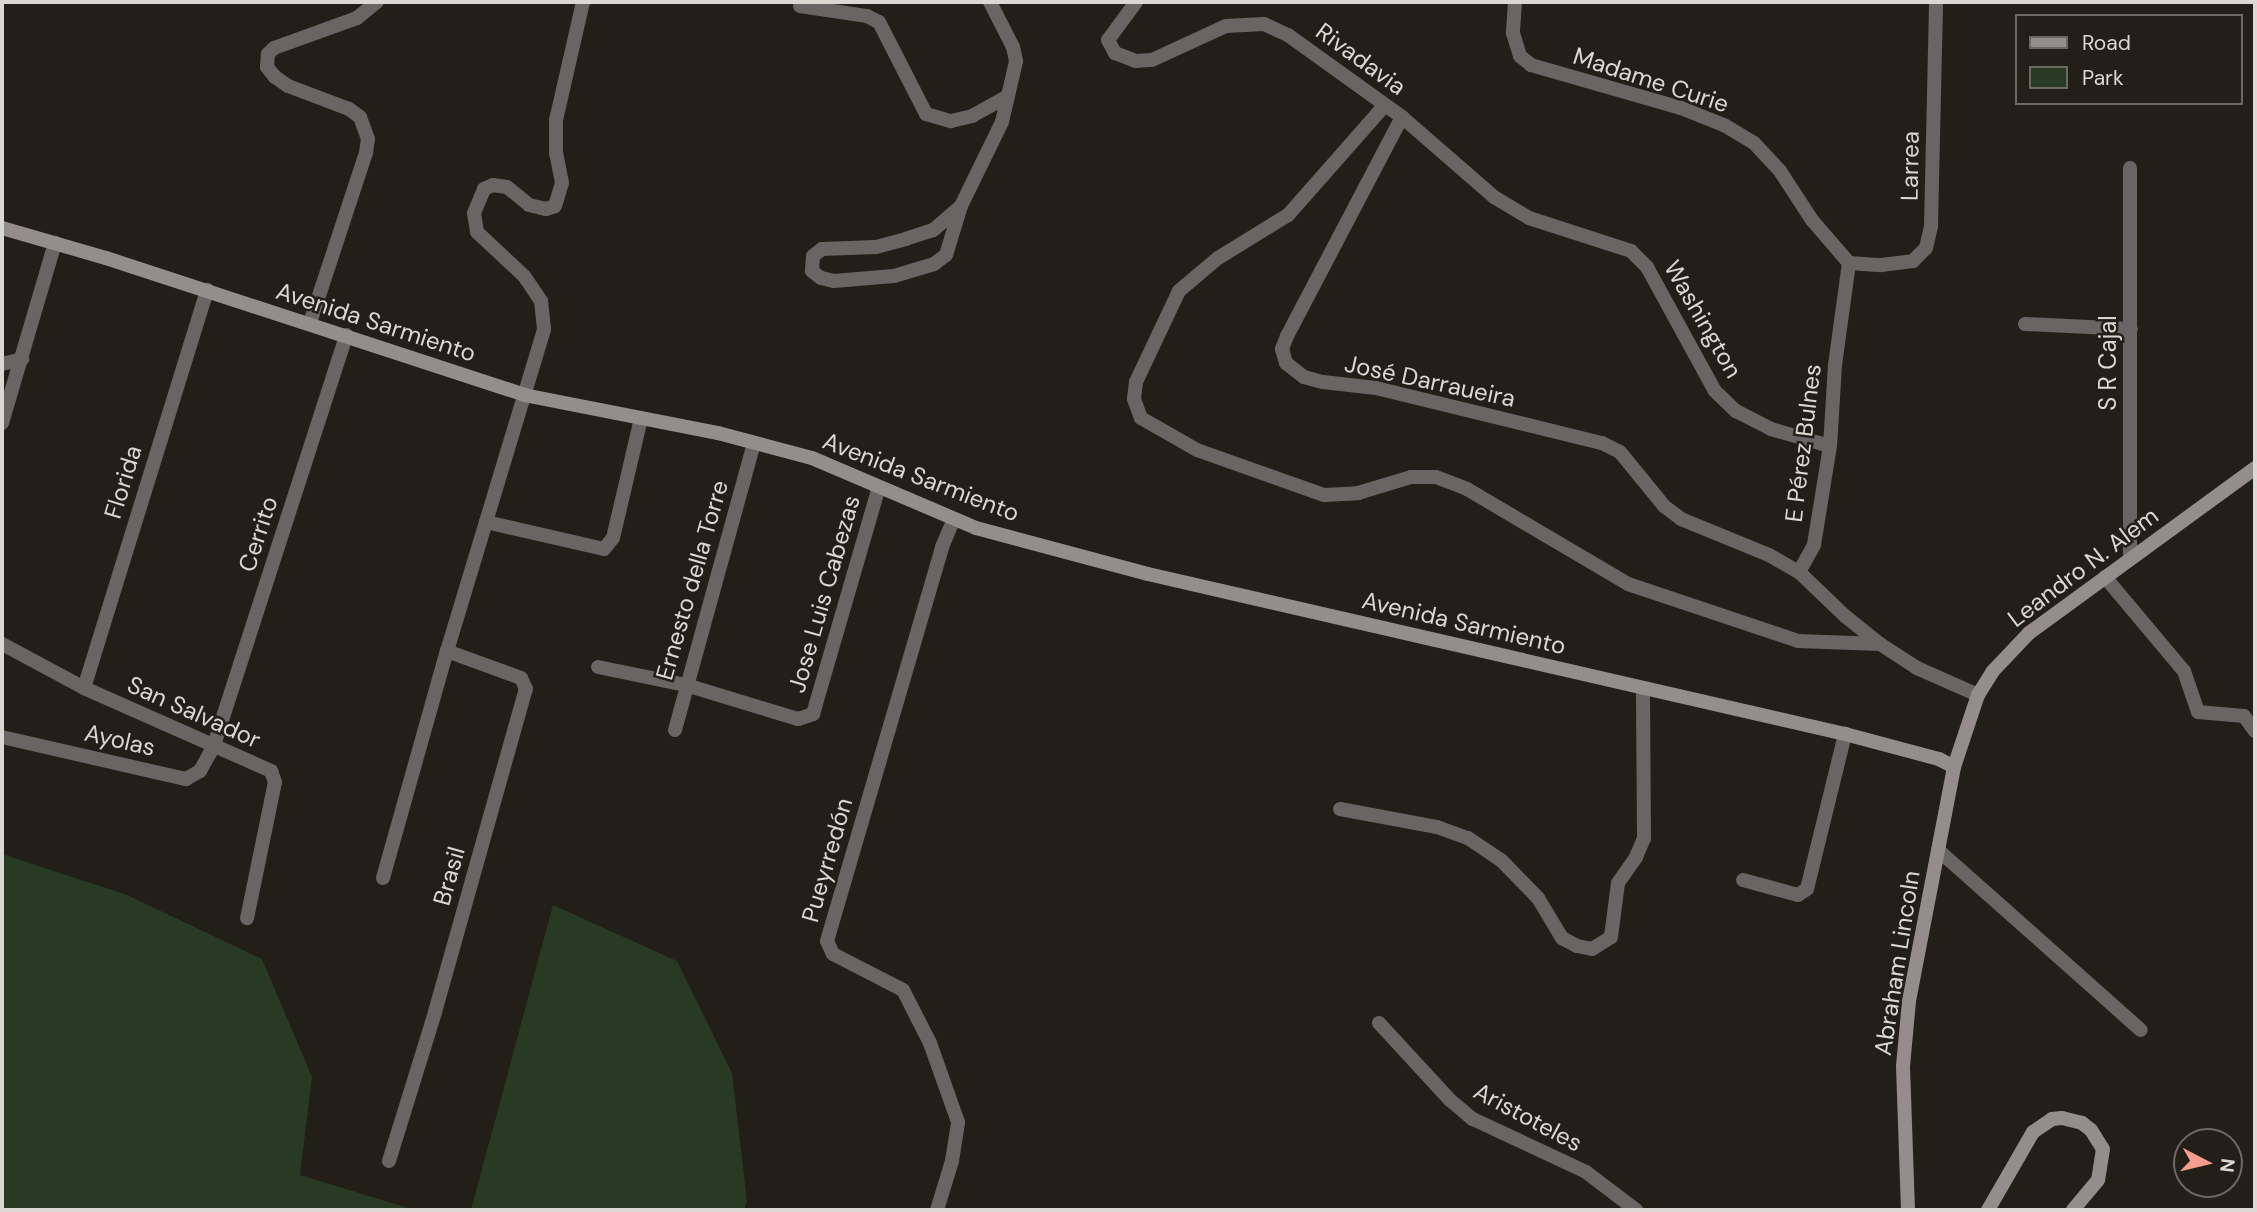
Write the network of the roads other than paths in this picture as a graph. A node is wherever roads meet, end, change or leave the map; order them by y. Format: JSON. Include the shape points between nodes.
{"nodes":[{"id":1,"x":377,"y":2,"type":"edge"},
{"id":2,"x":583,"y":2,"type":"edge"},
{"id":3,"x":990,"y":2,"type":"edge"},
{"id":4,"x":1136,"y":2,"type":"edge"},
{"id":5,"x":1515,"y":2,"type":"edge"},
{"id":6,"x":1936,"y":2,"type":"edge"},
{"id":7,"x":800,"y":6,"type":"dead end"},
{"id":8,"x":1008,"y":96,"type":"junction"},
{"id":9,"x":1385,"y":105,"type":"junction"},
{"id":10,"x":1402,"y":117,"type":"junction"},
{"id":11,"x":2130,"y":169,"type":"dead end"},
{"id":12,"x":961,"y":206,"type":"junction"},
{"id":13,"x":2,"y":228,"type":"edge"},
{"id":14,"x":55,"y":243,"type":"junction"},
{"id":15,"x":1849,"y":263,"type":"junction"},
{"id":16,"x":207,"y":290,"type":"junction"},
{"id":17,"x":310,"y":323,"type":"junction"},
{"id":18,"x":2025,"y":324,"type":"dead end"},
{"id":19,"x":2131,"y":329,"type":"junction"},
{"id":20,"x":346,"y":335,"type":"junction"},
{"id":21,"x":22,"y":359,"type":"junction"},
{"id":22,"x":2,"y":363,"type":"edge"},
{"id":23,"x":524,"y":394,"type":"junction"},
{"id":24,"x":641,"y":419,"type":"junction"},
{"id":25,"x":2,"y":423,"type":"edge"},
{"id":26,"x":754,"y":443,"type":"junction"},
{"id":27,"x":1830,"y":446,"type":"junction"},
{"id":28,"x":2255,"y":468,"type":"edge"},
{"id":29,"x":879,"y":487,"type":"junction"},
{"id":30,"x":954,"y":519,"type":"junction"},
{"id":31,"x":486,"y":522,"type":"junction"},
{"id":32,"x":2130,"y":558,"type":"junction"},
{"id":33,"x":1799,"y":572,"type":"junction"},
{"id":34,"x":2105,"y":577,"type":"junction"},
{"id":35,"x":2,"y":644,"type":"edge"},
{"id":36,"x":1880,"y":644,"type":"junction"},
{"id":37,"x":447,"y":651,"type":"junction"},
{"id":38,"x":598,"y":667,"type":"dead end"},
{"id":39,"x":687,"y":685,"type":"junction"},
{"id":40,"x":84,"y":688,"type":"junction"},
{"id":41,"x":1643,"y":688,"type":"junction"},
{"id":42,"x":1978,"y":695,"type":"junction"},
{"id":43,"x":675,"y":730,"type":"dead end"},
{"id":44,"x":2255,"y":731,"type":"edge"},
{"id":45,"x":1845,"y":734,"type":"junction"},
{"id":46,"x":2,"y":737,"type":"edge"},
{"id":47,"x":213,"y":748,"type":"junction"},
{"id":48,"x":1954,"y":767,"type":"junction"},
{"id":49,"x":1340,"y":809,"type":"dead end"},
{"id":50,"x":1938,"y":850,"type":"junction"},
{"id":51,"x":383,"y":878,"type":"dead end"},
{"id":52,"x":1742,"y":880,"type":"dead end"},
{"id":53,"x":247,"y":918,"type":"dead end"},
{"id":54,"x":1378,"y":1023,"type":"dead end"},
{"id":55,"x":2141,"y":1030,"type":"dead end"},
{"id":56,"x":389,"y":1161,"type":"dead end"},
{"id":57,"x":937,"y":1210,"type":"edge"},
{"id":58,"x":1636,"y":1210,"type":"edge"},
{"id":59,"x":1908,"y":1210,"type":"edge"},
{"id":60,"x":1988,"y":1210,"type":"edge"},
{"id":61,"x":2073,"y":1210,"type":"edge"}],
"edges":[{"from":1,"to":17,"type":"street","via":[[356,18],[268,54],[267,68],[275,77],[349,109],[360,117],[368,139]]},
{"from":2,"to":23,"type":"street","via":[[556,120],[562,183],[555,206],[529,205],[507,187],[493,185],[484,189],[474,213],[477,232],[524,276],[541,301],[544,329]]},
{"from":3,"to":8,"type":"street","via":[[1016,61]]},
{"from":4,"to":9,"type":"street","name":"Rivadavia","via":[[1108,40],[1115,53],[1136,61],[1152,60],[1226,26],[1264,24],[1288,35]]},
{"from":5,"to":15,"type":"street","name":"Madame Curie","via":[[1513,33],[1520,56],[1531,65],[1681,108],[1754,143]]},
{"from":6,"to":15,"type":"street","name":"Larrea","via":[[1931,226],[1926,248],[1913,261]]},
{"from":7,"to":8,"type":"street","via":[[879,22],[926,114],[932,117],[951,121],[972,116]]},
{"from":8,"to":12,"type":"street","via":[[1002,121]]},
{"from":9,"to":10,"type":"street","name":"Rivadavia"},
{"from":9,"to":36,"type":"street","via":[[1288,215],[1218,258],[1178,291],[1136,382],[1134,400],[1142,418],[1197,450],[1324,495],[1358,493],[1411,477],[1436,477],[1467,489],[1628,583],[1798,641]]},
{"from":10,"to":27,"type":"street","name":"Washington","via":[[1494,197],[1530,218],[1630,251],[1647,267],[1715,391],[1736,411],[1771,429]]},
{"from":10,"to":33,"type":"street","name":"José Darraueira","via":[[1287,336],[1282,349],[1286,363],[1304,377],[1323,382],[1376,388],[1602,443],[1620,452],[1664,506],[1681,519]]},
{"from":11,"to":19,"type":"street","name":"S R Cajal"},
{"from":12,"to":12,"type":"street","via":[[933,230],[906,239],[876,247],[822,248],[813,256],[812,271],[834,281],[912,273],[934,264],[946,255]]},
{"from":13,"to":14,"type":"street","name":"Avenida Sarmiento"},
{"from":14,"to":16,"type":"street","name":"Avenida Sarmiento"},
{"from":14,"to":21,"type":"street"},
{"from":15,"to":27,"type":"street","name":"E Pérez Bulnes"},
{"from":16,"to":17,"type":"street","name":"Avenida Sarmiento"},
{"from":16,"to":40,"type":"street","name":"Florida"},
{"from":17,"to":20,"type":"street","name":"Avenida Sarmiento"},
{"from":18,"to":19,"type":"street"},
{"from":19,"to":32,"type":"street","name":"S R Cajal"},
{"from":20,"to":23,"type":"street","name":"Avenida Sarmiento"},
{"from":20,"to":47,"type":"street","name":"Cerrito"},
{"from":21,"to":22,"type":"street"},
{"from":21,"to":25,"type":"street"},
{"from":23,"to":24,"type":"street","name":"Avenida Sarmiento"},
{"from":23,"to":31,"type":"street"},
{"from":24,"to":26,"type":"street","name":"Avenida Sarmiento"},
{"from":24,"to":31,"type":"street","via":[[613,538],[604,549]]},
{"from":26,"to":29,"type":"street","name":"Avenida Sarmiento","via":[[812,458]]},
{"from":26,"to":39,"type":"street","name":"Ernesto della Torre"},
{"from":27,"to":33,"type":"street","name":"E Pérez Bulnes","via":[[1814,545]]},
{"from":28,"to":32,"type":"street","name":"Leandro N. Alem"},
{"from":29,"to":30,"type":"street","name":"Avenida Sarmiento"},
{"from":29,"to":39,"type":"street","name":"Jose Luis Cabezas","via":[[813,714],[798,719]]},
{"from":30,"to":41,"type":"street","name":"Avenida Sarmiento","via":[[1148,574]]},
{"from":30,"to":57,"type":"street","name":"Pueyrredón","via":[[827,941],[833,954],[903,990],[930,1042],[958,1122]]},
{"from":31,"to":37,"type":"street"},
{"from":32,"to":34,"type":"street","name":"Leandro N. Alem"},
{"from":33,"to":36,"type":"street"},
{"from":34,"to":42,"type":"street","name":"Leandro N. Alem","via":[[2029,633],[1993,671]]},
{"from":34,"to":44,"type":"street","via":[[2184,671],[2198,712],[2244,716]]},
{"from":35,"to":40,"type":"street","name":"San Salvador"},
{"from":36,"to":42,"type":"street","via":[[1917,668]]},
{"from":37,"to":51,"type":"street"},
{"from":37,"to":56,"type":"street","name":"Brasil","via":[[521,678],[526,689]]},
{"from":38,"to":39,"type":"street"},
{"from":39,"to":43,"type":"street","name":"Ernesto della Torre"},
{"from":40,"to":47,"type":"street","name":"San Salvador"},
{"from":41,"to":45,"type":"street","name":"Avenida Sarmiento"},
{"from":41,"to":49,"type":"street","via":[[1644,838],[1618,883],[1611,937],[1592,949],[1562,938],[1538,898],[1501,860],[1468,838],[1437,827]]},
{"from":42,"to":48,"type":"street","name":"Leandro N. Alem"},
{"from":45,"to":48,"type":"street","name":"Avenida Sarmiento"},
{"from":45,"to":52,"type":"street","via":[[1807,890],[1798,895]]},
{"from":46,"to":47,"type":"street","name":"Ayolas","via":[[186,779],[200,771]]},
{"from":47,"to":53,"type":"street","name":"San Salvador","via":[[271,771],[275,782]]},
{"from":48,"to":50,"type":"street","name":"Abraham Lincoln"},
{"from":50,"to":55,"type":"street"},
{"from":50,"to":59,"type":"street","name":"Abraham Lincoln","via":[[1916,953],[1905,1046]]},
{"from":54,"to":58,"type":"street","name":"Aristoteles","via":[[1473,1119],[1586,1172]]},
{"from":60,"to":61,"type":"street","via":[[2033,1132],[2062,1118],[2082,1123],[2103,1149],[2098,1180]]}]}
